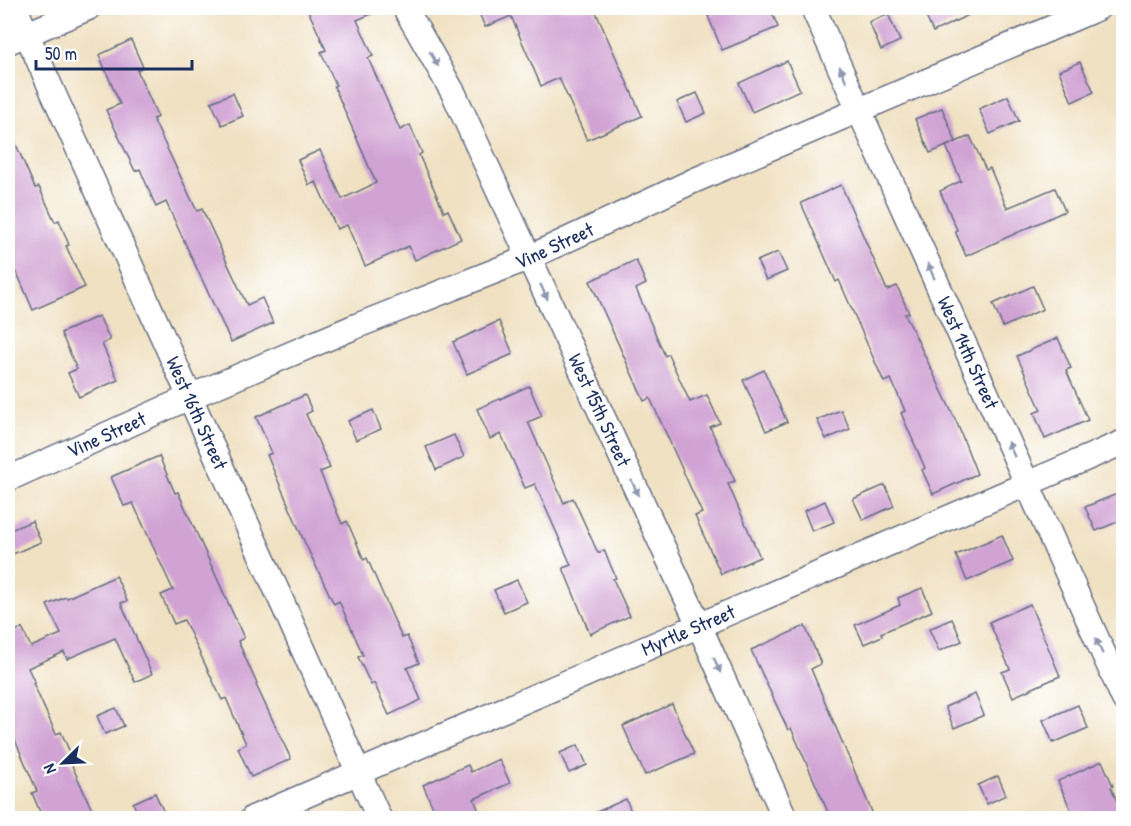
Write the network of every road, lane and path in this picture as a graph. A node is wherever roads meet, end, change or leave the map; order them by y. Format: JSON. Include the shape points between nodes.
{"nodes":[{"id":1,"x":15,"y":8,"type":"edge"},
{"id":2,"x":88,"y":8,"type":"edge"},
{"id":3,"x":405,"y":8,"type":"edge"},
{"id":4,"x":813,"y":8,"type":"edge"},
{"id":5,"x":1098,"y":8,"type":"edge"},
{"id":6,"x":17,"y":38,"type":"edge"},
{"id":7,"x":859,"y":110,"type":"junction"},
{"id":8,"x":528,"y":258,"type":"junction"},
{"id":9,"x":190,"y":397,"type":"junction"},
{"id":10,"x":1124,"y":442,"type":"edge"},
{"id":11,"x":8,"y":479,"type":"edge"},
{"id":12,"x":1026,"y":484,"type":"junction"},
{"id":13,"x":699,"y":625,"type":"junction"},
{"id":14,"x":1124,"y":699,"type":"edge"},
{"id":15,"x":358,"y":773,"type":"junction"},
{"id":16,"x":253,"y":819,"type":"edge"},
{"id":17,"x":379,"y":819,"type":"edge"},
{"id":18,"x":785,"y":819,"type":"edge"}],
"edges":[{"from":1,"to":6,"type":"street","name":"West 16th Street"},
{"from":2,"to":6,"type":"street"},
{"from":3,"to":8,"type":"street","name":"West 15th Street","one_way":true,"via":[[454,94]]},
{"from":7,"to":4,"type":"street","name":"West 14th Street","one_way":true},
{"from":5,"to":7,"type":"street","name":"Vine Street"},
{"from":6,"to":9,"type":"street","name":"West 16th Street"},
{"from":7,"to":8,"type":"street","name":"Vine Street"},
{"from":12,"to":7,"type":"street","name":"West 14th Street","one_way":true},
{"from":8,"to":9,"type":"street","name":"Vine Street"},
{"from":8,"to":13,"type":"street","name":"West 15th Street","one_way":true},
{"from":9,"to":11,"type":"street","name":"Vine Street"},
{"from":9,"to":15,"type":"street","name":"West 16th Street"},
{"from":10,"to":12,"type":"street","name":"Myrtle Street"},
{"from":12,"to":13,"type":"street","name":"Myrtle Street"},
{"from":14,"to":12,"type":"street","name":"West 14th Street","one_way":true},
{"from":13,"to":15,"type":"street","name":"Myrtle Street"},
{"from":13,"to":18,"type":"street","name":"West 15th Street","one_way":true},
{"from":15,"to":16,"type":"street","name":"Myrtle Street"},
{"from":15,"to":17,"type":"street","name":"West 16th Street"}]}
